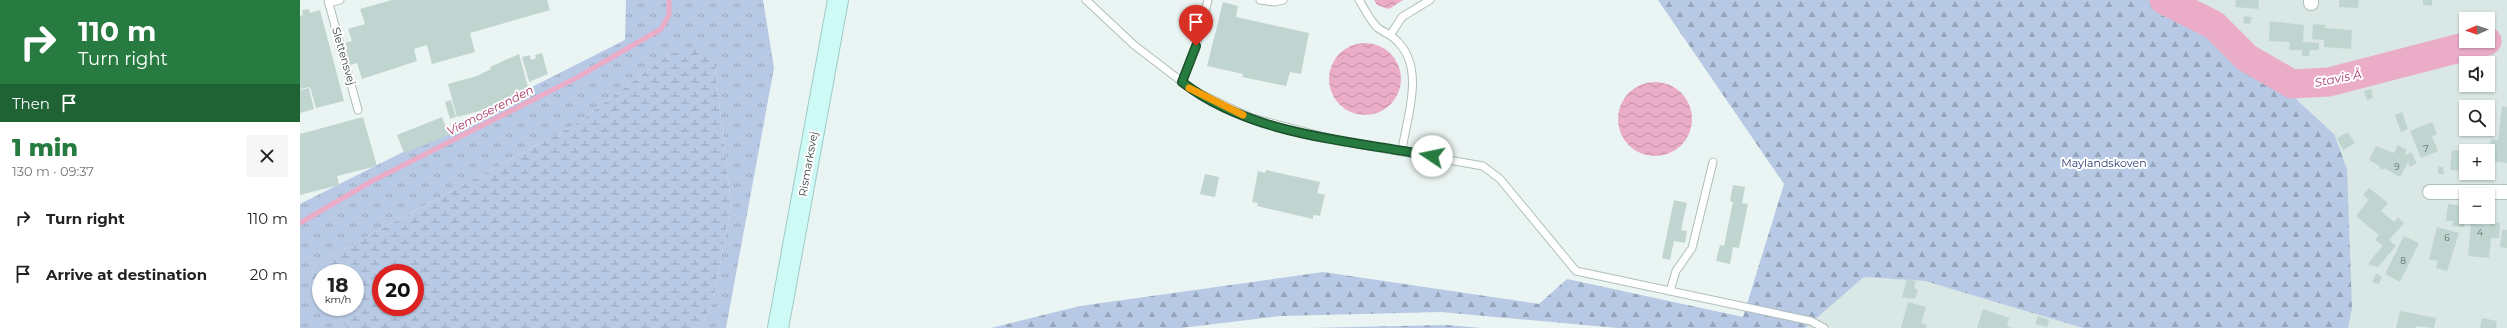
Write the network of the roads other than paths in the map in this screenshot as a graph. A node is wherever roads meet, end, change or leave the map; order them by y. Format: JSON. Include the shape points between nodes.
{"nodes":[{"id":1,"x":340,"y":0,"type":"edge"},
{"id":2,"x":838,"y":0,"type":"edge"},
{"id":3,"x":1086,"y":0,"type":"edge"},
{"id":4,"x":1208,"y":0,"type":"edge"},
{"id":5,"x":1260,"y":0,"type":"edge"},
{"id":6,"x":1283,"y":0,"type":"edge"},
{"id":7,"x":1359,"y":0,"type":"edge"},
{"id":8,"x":1430,"y":0,"type":"edge"},
{"id":9,"x":328,"y":2,"type":"edge"},
{"id":10,"x":1391,"y":34,"type":"junction"},
{"id":11,"x":1182,"y":82,"type":"junction"},
{"id":12,"x":358,"y":110,"type":"dead end"},
{"id":13,"x":1402,"y":150,"type":"junction"},
{"id":14,"x":1713,"y":162,"type":"dead end"},
{"id":15,"x":2430,"y":192,"type":"dead end"},
{"id":16,"x":2507,"y":192,"type":"edge"},
{"id":17,"x":1670,"y":291,"type":"junction"},
{"id":18,"x":778,"y":328,"type":"edge"},
{"id":19,"x":1824,"y":328,"type":"edge"}],
"edges":[{"from":1,"to":9,"type":"lane","name":"Slettensvej"},
{"from":2,"to":18,"type":"main road","name":"Rismarksvej"},
{"from":3,"to":11,"type":"lane","via":[[1134,45]]},
{"from":4,"to":11,"type":"lane","via":[[1196,46]]},
{"from":5,"to":6,"type":"lane"},
{"from":7,"to":10,"type":"lane","via":[[1379,28]]},
{"from":8,"to":10,"type":"lane","via":[[1402,17]]},
{"from":9,"to":12,"type":"lane","name":"Slettensvej"},
{"from":10,"to":13,"type":"lane","via":[[1406,53],[1413,75]]},
{"from":11,"to":13,"type":"lane","via":[[1229,109],[1276,126],[1340,141]]},
{"from":13,"to":17,"type":"lane","via":[[1488,169],[1500,179],[1576,271]]},
{"from":14,"to":17,"type":"lane","via":[[1692,248],[1676,271]]},
{"from":15,"to":16,"type":"street"},
{"from":17,"to":19,"type":"lane","via":[[1811,321]]}]}
